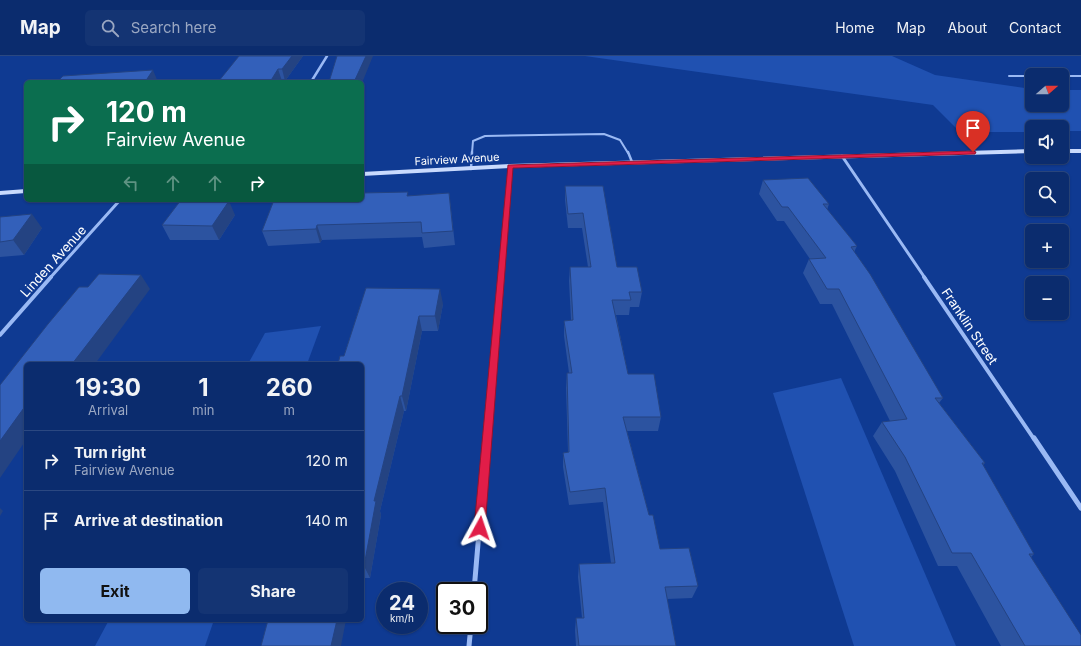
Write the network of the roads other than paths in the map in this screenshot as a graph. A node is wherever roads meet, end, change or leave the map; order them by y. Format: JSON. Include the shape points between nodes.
{"nodes":[{"id":1,"x":327,"y":56,"type":"edge"},
{"id":2,"x":1009,"y":76,"type":"dead end"},
{"id":3,"x":1025,"y":76,"type":"edge"},
{"id":4,"x":1069,"y":76,"type":"edge"},
{"id":5,"x":1081,"y":76,"type":"edge"},
{"id":6,"x":312,"y":80,"type":"edge"},
{"id":7,"x":1025,"y":151,"type":"edge"},
{"id":8,"x":842,"y":156,"type":"junction"},
{"id":9,"x":632,"y":162,"type":"junction"},
{"id":10,"x":510,"y":166,"type":"junction"},
{"id":11,"x":471,"y":169,"type":"junction"},
{"id":12,"x":364,"y":174,"type":"edge"},
{"id":13,"x":24,"y":191,"type":"edge"},
{"id":14,"x":0,"y":193,"type":"edge"},
{"id":15,"x":118,"y":202,"type":"edge"},
{"id":16,"x":0,"y":334,"type":"edge"},
{"id":17,"x":1081,"y":508,"type":"edge"},
{"id":18,"x":475,"y":582,"type":"edge"},
{"id":19,"x":471,"y":634,"type":"edge"},
{"id":20,"x":470,"y":646,"type":"edge"}],
"edges":[{"from":1,"to":6,"type":"street"},
{"from":2,"to":3,"type":"lane"},
{"from":4,"to":5,"type":"lane"},
{"from":7,"to":8,"type":"main road","name":"Fairview Avenue"},
{"from":8,"to":9,"type":"main road","name":"Fairview Avenue"},
{"from":8,"to":17,"type":"street","name":"Franklin Street"},
{"from":9,"to":10,"type":"main road","name":"Fairview Avenue"},
{"from":9,"to":11,"type":"lane","via":[[622,141],[611,135],[596,133],[485,136],[473,141]]},
{"from":10,"to":11,"type":"main road","name":"Fairview Avenue"},
{"from":10,"to":18,"type":"street"},
{"from":11,"to":12,"type":"main road","name":"Fairview Avenue"},
{"from":13,"to":14,"type":"main road"},
{"from":15,"to":16,"type":"street","name":"Linden Avenue"},
{"from":19,"to":20,"type":"street"}]}
